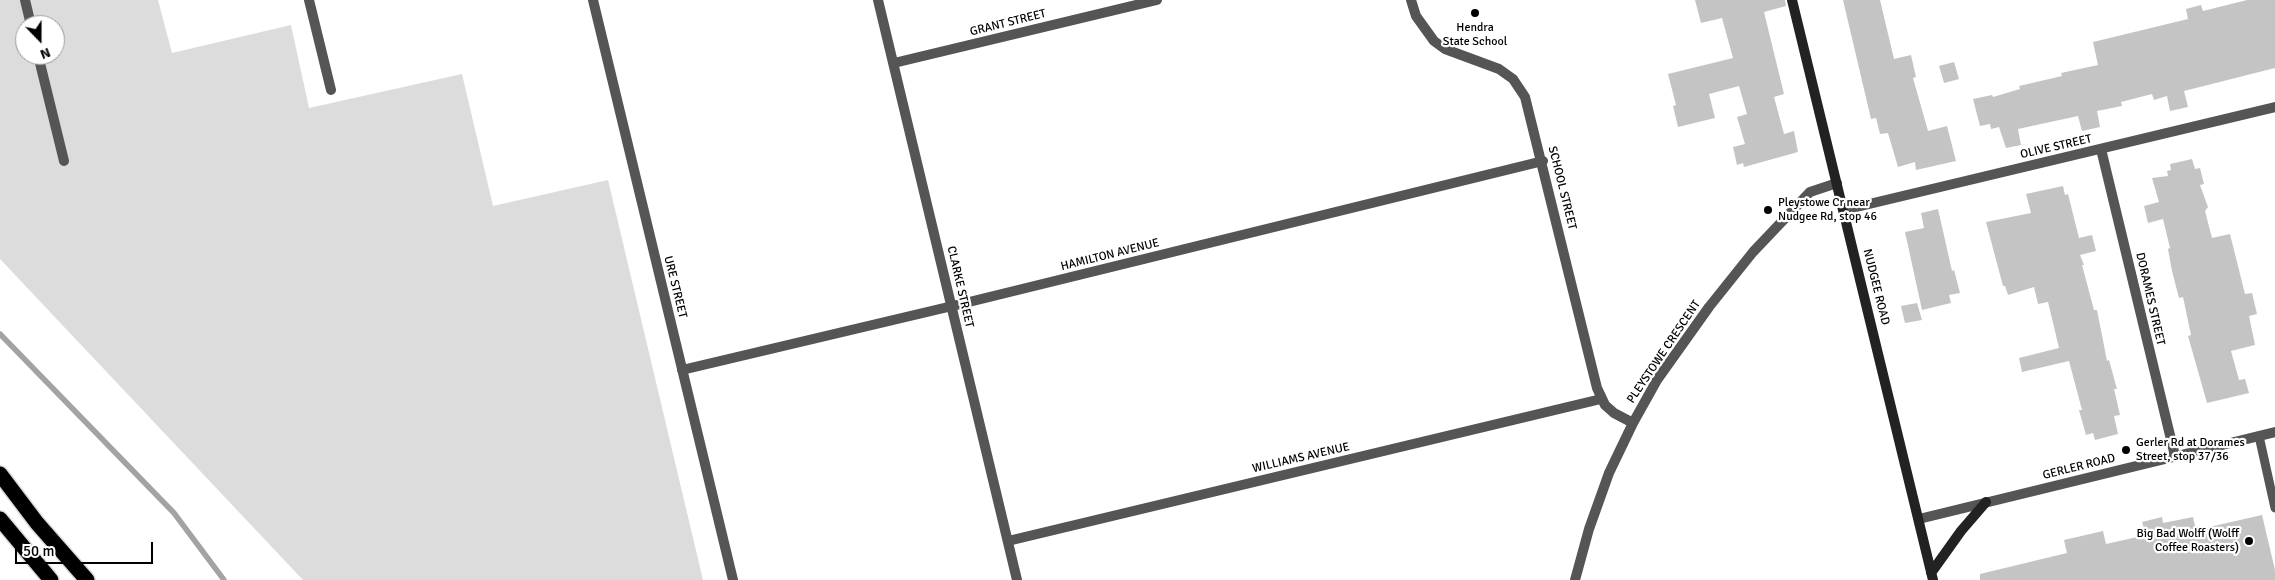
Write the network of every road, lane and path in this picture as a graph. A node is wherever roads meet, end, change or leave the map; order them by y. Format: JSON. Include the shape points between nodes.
{"nodes":[{"id":1,"x":25,"y":0,"type":"edge"},
{"id":2,"x":309,"y":0,"type":"edge"},
{"id":3,"x":593,"y":0,"type":"edge"},
{"id":4,"x":878,"y":0,"type":"edge"},
{"id":5,"x":1157,"y":0,"type":"edge"},
{"id":6,"x":1411,"y":0,"type":"edge"},
{"id":7,"x":1792,"y":0,"type":"edge"},
{"id":8,"x":29,"y":15,"type":"edge"},
{"id":9,"x":894,"y":63,"type":"junction"},
{"id":10,"x":40,"y":65,"type":"edge"},
{"id":11,"x":331,"y":90,"type":"dead end"},
{"id":12,"x":2275,"y":107,"type":"edge"},
{"id":13,"x":2102,"y":149,"type":"junction"},
{"id":14,"x":64,"y":161,"type":"dead end"},
{"id":15,"x":1543,"y":161,"type":"junction"},
{"id":16,"x":1837,"y":183,"type":"junction"},
{"id":17,"x":1844,"y":210,"type":"junction"},
{"id":18,"x":952,"y":306,"type":"junction"},
{"id":19,"x":682,"y":370,"type":"junction"},
{"id":20,"x":1601,"y":399,"type":"junction"},
{"id":21,"x":1633,"y":423,"type":"junction"},
{"id":22,"x":2275,"y":432,"type":"edge"},
{"id":23,"x":2259,"y":436,"type":"junction"},
{"id":24,"x":2175,"y":456,"type":"junction"},
{"id":25,"x":0,"y":474,"type":"edge"},
{"id":26,"x":1986,"y":502,"type":"junction"},
{"id":27,"x":2275,"y":508,"type":"edge"},
{"id":28,"x":0,"y":518,"type":"edge"},
{"id":29,"x":1919,"y":519,"type":"junction"},
{"id":30,"x":1008,"y":541,"type":"junction"},
{"id":31,"x":1932,"y":577,"type":"edge"},
{"id":32,"x":51,"y":580,"type":"edge"},
{"id":33,"x":87,"y":580,"type":"edge"},
{"id":34,"x":733,"y":580,"type":"edge"},
{"id":35,"x":1017,"y":580,"type":"edge"},
{"id":36,"x":1575,"y":580,"type":"edge"}],
"edges":[{"from":1,"to":8,"type":"street"},
{"from":2,"to":11,"type":"street"},
{"from":3,"to":19,"type":"street","name":"URE STREET"},
{"from":4,"to":9,"type":"street","name":"CLARKE STREET"},
{"from":5,"to":9,"type":"street","name":"GRANT STREET"},
{"from":6,"to":15,"type":"street","name":"SCHOOL STREET","via":[[1416,16],[1434,41],[1445,49],[1499,69],[1520,88],[1530,110]]},
{"from":7,"to":16,"type":"main road","name":"NUDGEE ROAD"},
{"from":9,"to":18,"type":"street","name":"CLARKE STREET"},
{"from":10,"to":14,"type":"street"},
{"from":12,"to":13,"type":"street","name":"OLIVE STREET"},
{"from":13,"to":17,"type":"street","name":"OLIVE STREET"},
{"from":13,"to":24,"type":"street","name":"DORAMES STREET"},
{"from":15,"to":18,"type":"street","name":"HAMILTON AVENUE"},
{"from":15,"to":20,"type":"street","name":"SCHOOL STREET"},
{"from":16,"to":17,"type":"main road","name":"NUDGEE ROAD"},
{"from":16,"to":21,"type":"street","name":"PLEYSTOWE CRESCENT","via":[[1810,192],[1753,252],[1657,380]]},
{"from":17,"to":29,"type":"main road","name":"NUDGEE ROAD"},
{"from":18,"to":19,"type":"street","name":"HAMILTON AVENUE"},
{"from":18,"to":30,"type":"street","name":"CLARKE STREET"},
{"from":19,"to":34,"type":"street","name":"URE STREET"},
{"from":20,"to":21,"type":"street","via":[[1614,413]]},
{"from":20,"to":30,"type":"street","name":"WILLIAMS AVENUE"},
{"from":21,"to":36,"type":"street","name":"PLEYSTOWE CRESCENT","via":[[1589,529]]},
{"from":22,"to":23,"type":"street","name":"GERLER ROAD"},
{"from":23,"to":24,"type":"street","name":"GERLER ROAD"},
{"from":23,"to":27,"type":"lane"},
{"from":24,"to":26,"type":"street","name":"GERLER ROAD"},
{"from":25,"to":33,"type":"highway"},
{"from":26,"to":29,"type":"street","name":"GERLER ROAD"},
{"from":26,"to":31,"type":"main road","via":[[1962,531]]},
{"from":28,"to":32,"type":"highway"},
{"from":29,"to":31,"type":"main road","name":"NUDGEE ROAD"},
{"from":30,"to":35,"type":"street","name":"CLARKE STREET"}]}
